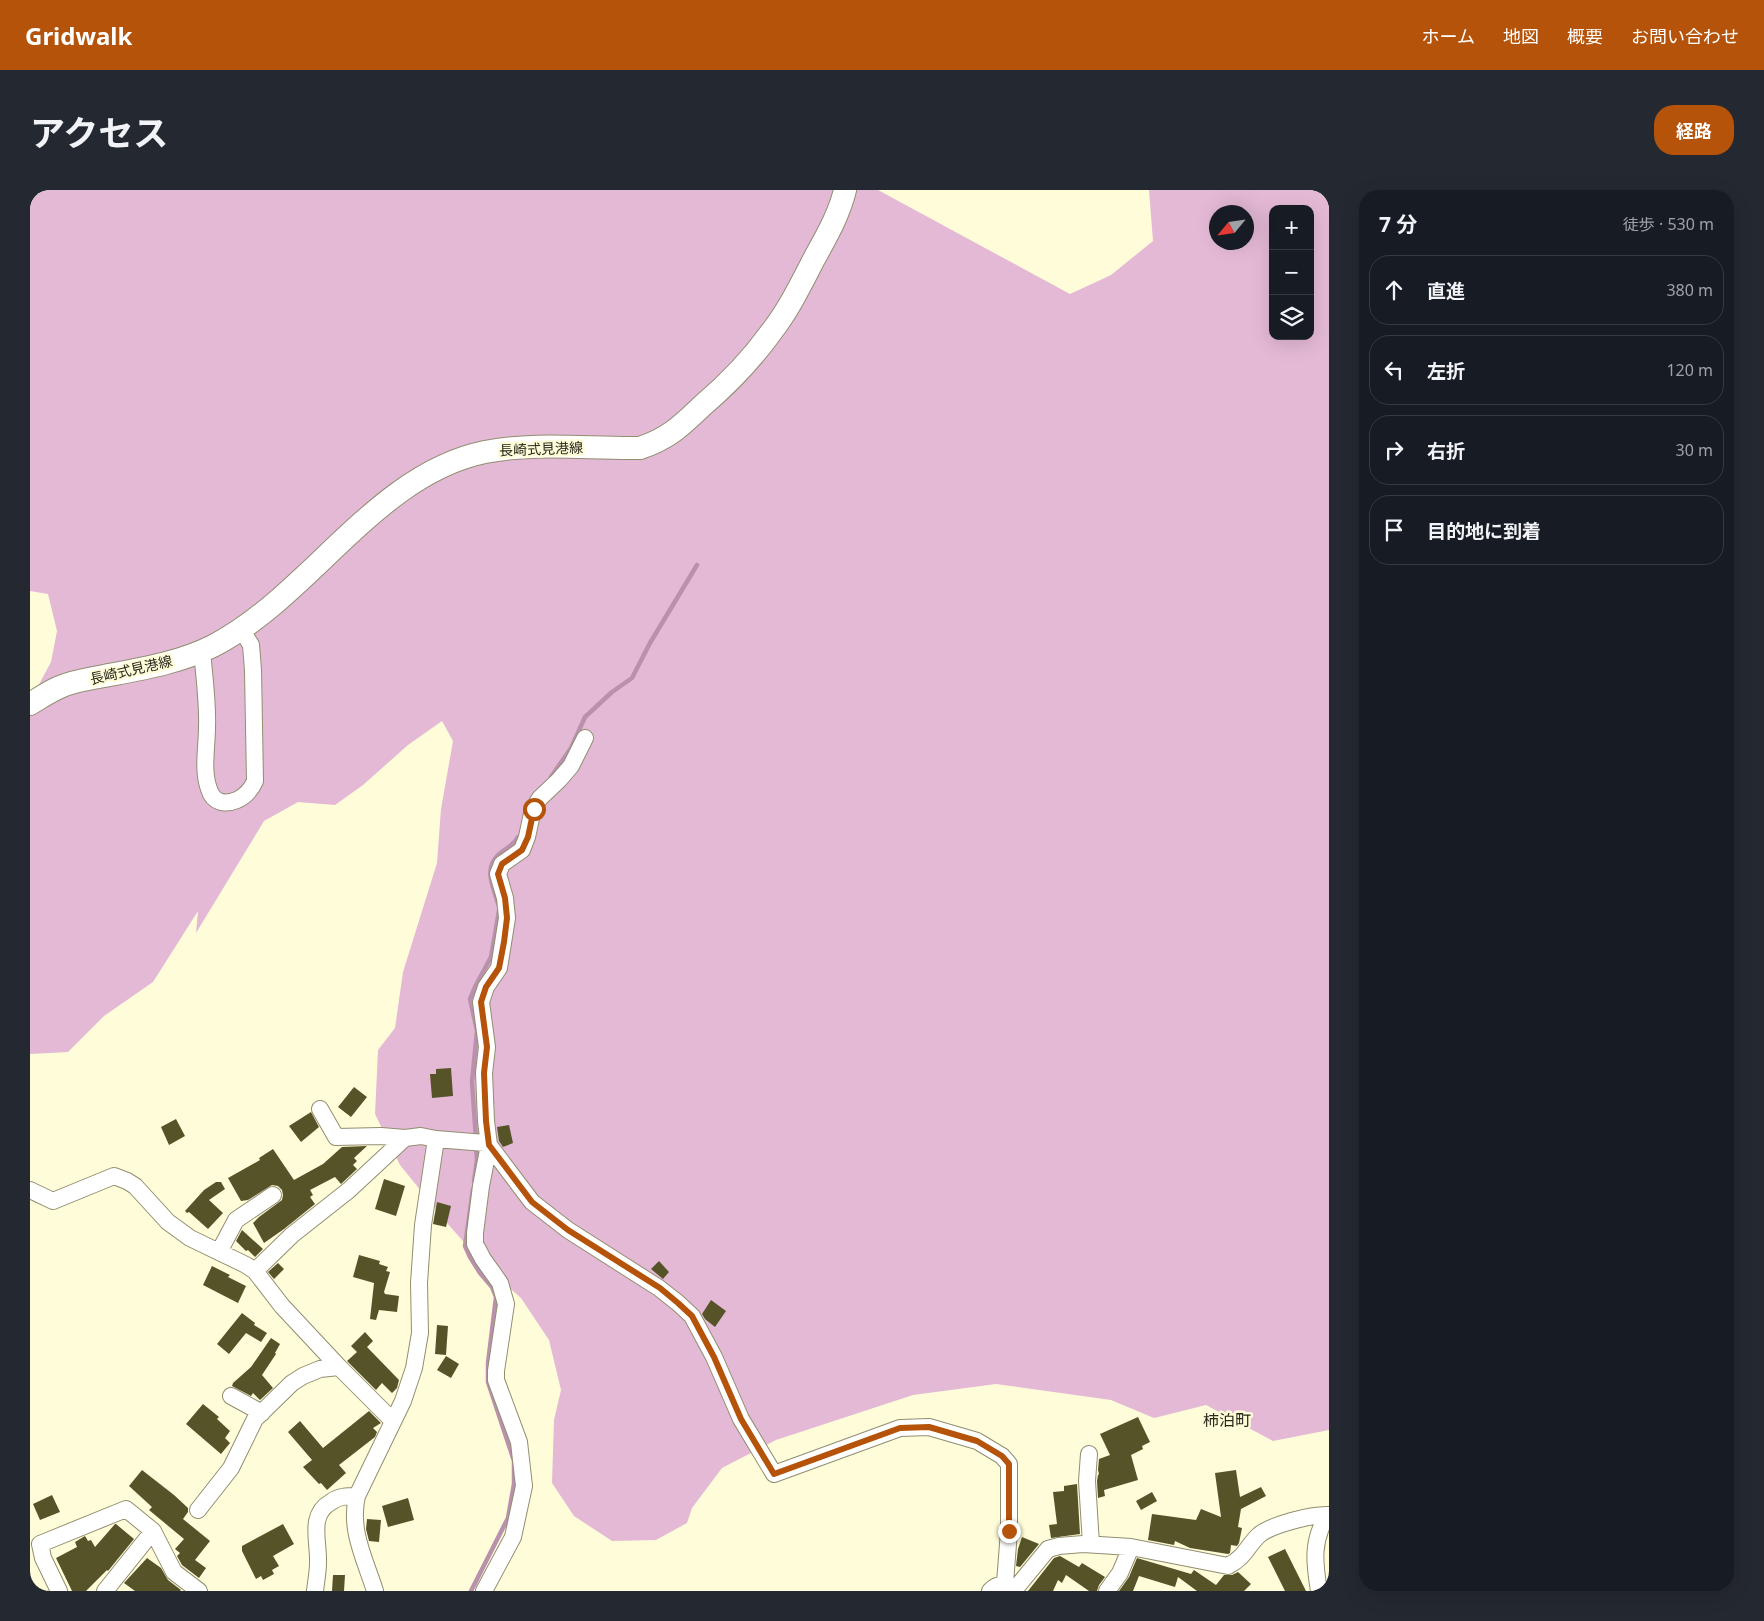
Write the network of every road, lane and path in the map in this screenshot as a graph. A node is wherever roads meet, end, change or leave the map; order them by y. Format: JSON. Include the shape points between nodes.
{"nodes":[{"id":1,"x":845,"y":190,"type":"edge"},
{"id":2,"x":241,"y":629,"type":"junction"},
{"id":3,"x":202,"y":650,"type":"junction"},
{"id":4,"x":30,"y":704,"type":"edge"},
{"id":5,"x":585,"y":738,"type":"dead end"},
{"id":6,"x":320,"y":1109,"type":"dead end"},
{"id":7,"x":404,"y":1138,"type":"junction"},
{"id":8,"x":436,"y":1139,"type":"junction"},
{"id":9,"x":482,"y":1143,"type":"junction"},
{"id":10,"x":30,"y":1190,"type":"edge"},
{"id":11,"x":273,"y":1195,"type":"dead end"},
{"id":12,"x":219,"y":1252,"type":"junction"},
{"id":13,"x":255,"y":1271,"type":"junction"},
{"id":14,"x":339,"y":1367,"type":"junction"},
{"id":15,"x":231,"y":1396,"type":"dead end"},
{"id":16,"x":262,"y":1412,"type":"junction"},
{"id":17,"x":394,"y":1421,"type":"junction"},
{"id":18,"x":1088,"y":1454,"type":"dead end"},
{"id":19,"x":357,"y":1496,"type":"junction"},
{"id":20,"x":198,"y":1510,"type":"dead end"},
{"id":21,"x":1328,"y":1515,"type":"edge"},
{"id":22,"x":153,"y":1531,"type":"junction"},
{"id":23,"x":1091,"y":1544,"type":"junction"},
{"id":24,"x":1132,"y":1547,"type":"junction"},
{"id":25,"x":997,"y":1587,"type":"edge"},
{"id":26,"x":59,"y":1591,"type":"edge"},
{"id":27,"x":105,"y":1591,"type":"edge"},
{"id":28,"x":199,"y":1591,"type":"edge"},
{"id":29,"x":315,"y":1591,"type":"edge"},
{"id":30,"x":375,"y":1591,"type":"edge"},
{"id":31,"x":484,"y":1591,"type":"edge"},
{"id":32,"x":1107,"y":1591,"type":"edge"},
{"id":33,"x":1319,"y":1591,"type":"edge"}],
"edges":[{"from":1,"to":2,"type":"main road","name":"長崎式見港線","via":[[829,232],[773,331],[721,389],[669,436],[640,448],[514,448],[484,452],[455,461],[397,493],[289,592]]},
{"from":2,"to":3,"type":"main road","name":"長崎式見港線"},
{"from":2,"to":3,"type":"street","via":[[251,645],[255,781],[245,796],[228,803],[222,803],[212,795],[206,773],[208,726]]},
{"from":3,"to":4,"type":"main road","name":"長崎式見港線","via":[[164,664],[60,687]]},
{"from":5,"to":9,"type":"street","via":[[571,766],[540,798],[522,850],[502,864],[498,874],[507,918],[499,968],[486,987],[481,1002],[487,1047],[484,1073],[486,1121]]},
{"from":6,"to":7,"type":"street","via":[[336,1137]]},
{"from":7,"to":8,"type":"street"},
{"from":7,"to":13,"type":"street"},
{"from":8,"to":9,"type":"street"},
{"from":8,"to":17,"type":"street","via":[[423,1225],[420,1333],[414,1368]]},
{"from":9,"to":25,"type":"street","via":[[532,1202],[568,1230],[660,1288],[692,1316],[741,1419],[774,1474],[900,1428],[929,1427],[977,1441],[1002,1456],[1009,1464],[1009,1531]]},
{"from":9,"to":31,"type":"street","via":[[475,1244],[500,1283],[506,1304],[496,1380],[519,1442],[524,1486],[513,1537]]},
{"from":10,"to":12,"type":"street","via":[[53,1200],[114,1176],[135,1186],[168,1222],[190,1238]]},
{"from":11,"to":12,"type":"street","via":[[236,1220]]},
{"from":12,"to":13,"type":"street"},
{"from":13,"to":14,"type":"street","via":[[282,1306]]},
{"from":14,"to":16,"type":"street","via":[[320,1369],[303,1376]]},
{"from":14,"to":17,"type":"street"},
{"from":15,"to":16,"type":"street"},
{"from":16,"to":20,"type":"street","via":[[255,1419],[231,1468]]},
{"from":17,"to":19,"type":"street"},
{"from":18,"to":23,"type":"street"},
{"from":19,"to":29,"type":"street","via":[[340,1497],[319,1512]]},
{"from":19,"to":30,"type":"street","via":[[353,1518]]},
{"from":21,"to":24,"type":"street","via":[[1290,1521],[1259,1534],[1239,1560],[1228,1566]]},
{"from":21,"to":33,"type":"street","via":[[1319,1531],[1314,1554]]},
{"from":22,"to":26,"type":"street","via":[[126,1509],[40,1544]]},
{"from":22,"to":27,"type":"street"},
{"from":22,"to":28,"type":"street","via":[[174,1572]]},
{"from":23,"to":24,"type":"street"},
{"from":23,"to":25,"type":"street","via":[[1048,1549],[1016,1588]]},
{"from":24,"to":32,"type":"street"}]}
